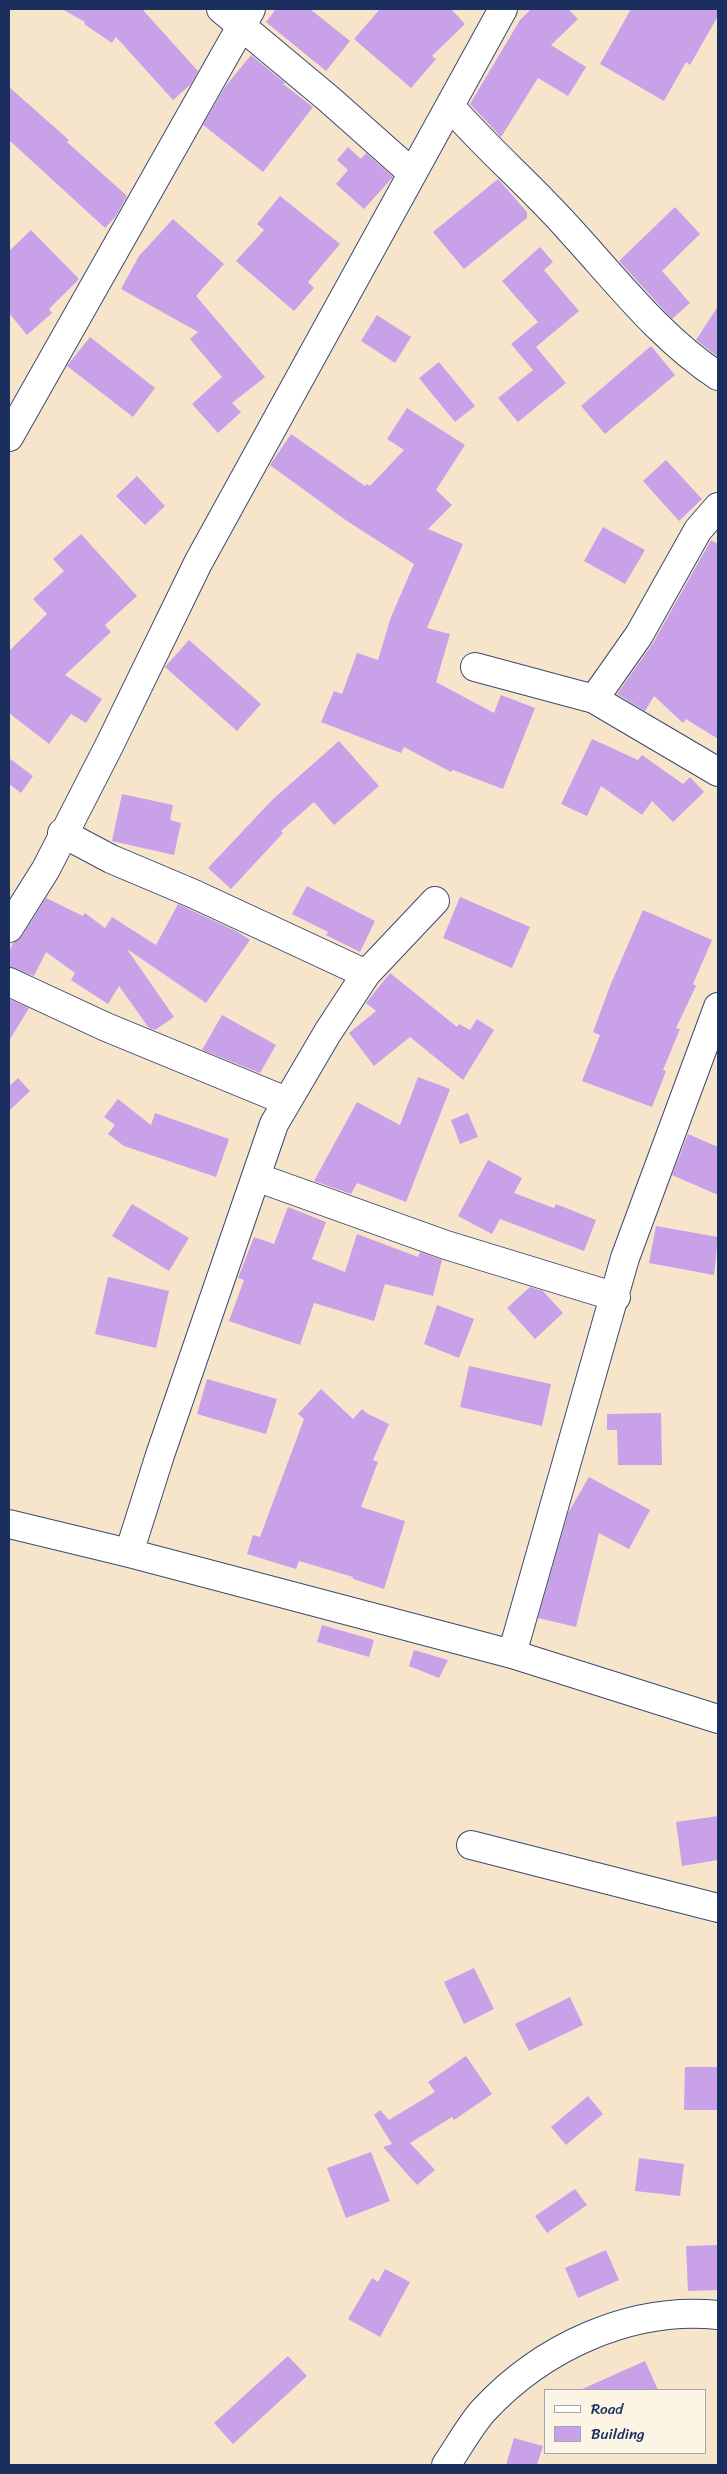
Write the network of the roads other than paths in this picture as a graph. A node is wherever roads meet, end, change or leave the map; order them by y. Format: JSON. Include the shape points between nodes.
{"nodes":[{"id":1,"x":503,"y":9,"type":"edge"},
{"id":2,"x":238,"y":14,"type":"edge"},
{"id":3,"x":450,"y":106,"type":"junction"},
{"id":4,"x":412,"y":173,"type":"junction"},
{"id":5,"x":718,"y":376,"type":"edge"},
{"id":6,"x":9,"y":437,"type":"edge"},
{"id":7,"x":718,"y":507,"type":"edge"},
{"id":8,"x":475,"y":667,"type":"dead end"},
{"id":9,"x":594,"y":699,"type":"junction"},
{"id":10,"x":718,"y":772,"type":"edge"},
{"id":11,"x":62,"y":833,"type":"junction"},
{"id":12,"x":435,"y":901,"type":"dead end"},
{"id":13,"x":9,"y":928,"type":"edge"},
{"id":14,"x":366,"y":974,"type":"junction"},
{"id":15,"x":9,"y":982,"type":"edge"},
{"id":16,"x":718,"y":1007,"type":"edge"},
{"id":17,"x":286,"y":1101,"type":"junction"},
{"id":18,"x":256,"y":1177,"type":"junction"},
{"id":19,"x":616,"y":1297,"type":"junction"},
{"id":20,"x":9,"y":1524,"type":"edge"},
{"id":21,"x":129,"y":1553,"type":"junction"},
{"id":22,"x":512,"y":1654,"type":"junction"},
{"id":23,"x":718,"y":1719,"type":"edge"},
{"id":24,"x":471,"y":1846,"type":"dead end"},
{"id":25,"x":718,"y":1908,"type":"edge"},
{"id":26,"x":718,"y":2314,"type":"edge"},
{"id":27,"x":446,"y":2465,"type":"edge"}],
"edges":[{"from":1,"to":3,"type":"street"},
{"from":2,"to":4,"type":"street"},
{"from":2,"to":6,"type":"street"},
{"from":3,"to":4,"type":"street"},
{"from":3,"to":5,"type":"street","via":[[481,142],[569,229],[606,273],[694,360]]},
{"from":4,"to":11,"type":"street","via":[[198,563],[110,744]]},
{"from":7,"to":9,"type":"street","via":[[698,530],[639,635]]},
{"from":8,"to":9,"type":"street"},
{"from":9,"to":10,"type":"street"},
{"from":11,"to":13,"type":"street","via":[[46,869]]},
{"from":11,"to":14,"type":"street","via":[[111,859]]},
{"from":12,"to":14,"type":"street"},
{"from":14,"to":17,"type":"street"},
{"from":15,"to":17,"type":"street","via":[[106,1028]]},
{"from":16,"to":19,"type":"street","via":[[632,1240]]},
{"from":17,"to":18,"type":"street","via":[[274,1124]]},
{"from":18,"to":19,"type":"street","via":[[446,1245]]},
{"from":18,"to":21,"type":"street"},
{"from":19,"to":22,"type":"street"},
{"from":20,"to":21,"type":"street"},
{"from":21,"to":22,"type":"street"},
{"from":22,"to":23,"type":"street"},
{"from":24,"to":25,"type":"street"},
{"from":26,"to":27,"type":"street","via":[[675,2313],[619,2325],[552,2354],[482,2412]]}]}
